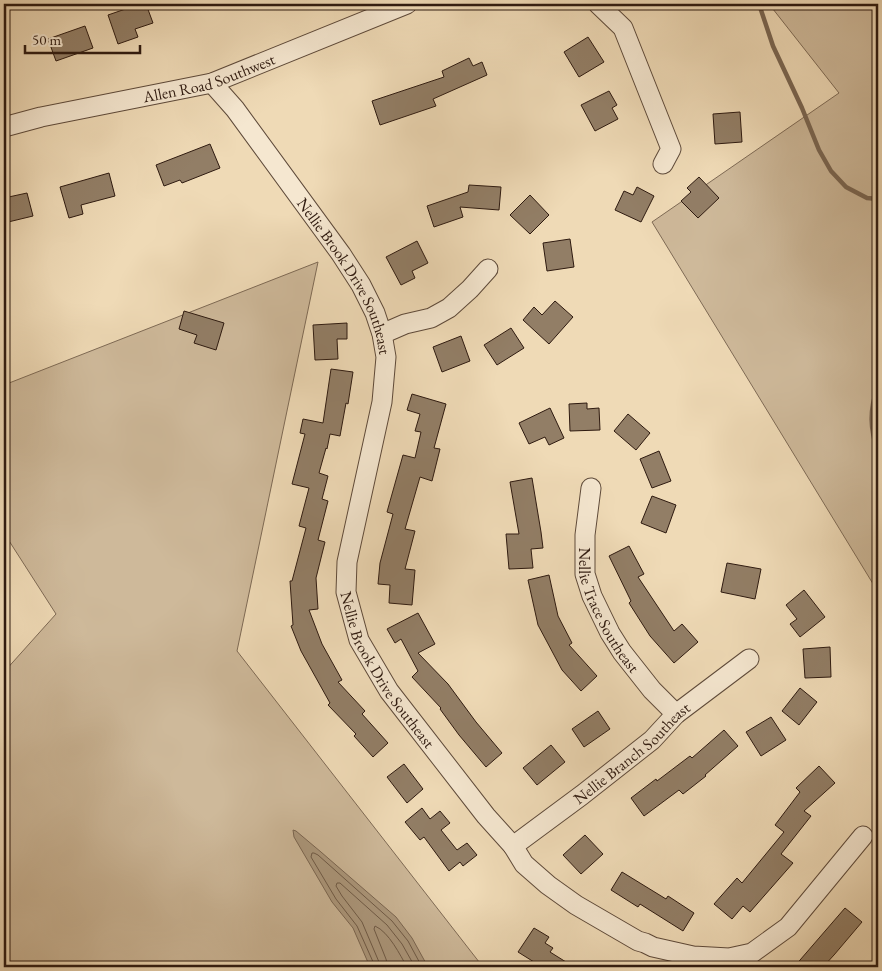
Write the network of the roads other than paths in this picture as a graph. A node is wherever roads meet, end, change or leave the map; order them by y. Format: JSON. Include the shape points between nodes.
{"nodes":[{"id":1,"x":407,"y":4,"type":"edge"},
{"id":2,"x":598,"y":4,"type":"edge"},
{"id":3,"x":212,"y":82,"type":"junction"},
{"id":4,"x":4,"y":127,"type":"edge"},
{"id":5,"x":663,"y":164,"type":"dead end"},
{"id":6,"x":488,"y":269,"type":"dead end"},
{"id":7,"x":382,"y":334,"type":"junction"},
{"id":8,"x":591,"y":488,"type":"dead end"},
{"id":9,"x":749,"y":659,"type":"dead end"},
{"id":10,"x":676,"y":714,"type":"junction"},
{"id":11,"x":863,"y":836,"type":"dead end"},
{"id":12,"x":513,"y":846,"type":"junction"}],
"edges":[{"from":1,"to":3,"type":"street","name":"Allen Road Southwest"},
{"from":2,"to":5,"type":"street","via":[[623,28],[671,149]]},
{"from":3,"to":4,"type":"street","name":"Allen Road Southwest"},
{"from":3,"to":7,"type":"street","name":"Nellie Brook Drive Southeast","via":[[341,254],[360,284]]},
{"from":6,"to":7,"type":"street","via":[[449,308],[431,318]]},
{"from":7,"to":12,"type":"street","name":"Nellie Brook Drive Southeast","via":[[386,357],[382,402],[347,562],[346,592],[351,613],[359,640],[389,691]]},
{"from":8,"to":10,"type":"street","name":"Nellie Trace Southeast","via":[[584,535],[585,574],[592,596],[622,652]]},
{"from":9,"to":10,"type":"street","name":"Nellie Branch Southeast"},
{"from":10,"to":12,"type":"street","name":"Nellie Branch Southeast","via":[[652,740]]},
{"from":11,"to":12,"type":"street","name":"Nellie Brook Drive Southeast","via":[[788,927],[752,952],[729,958],[693,956],[638,941],[548,885],[524,864]]}]}
